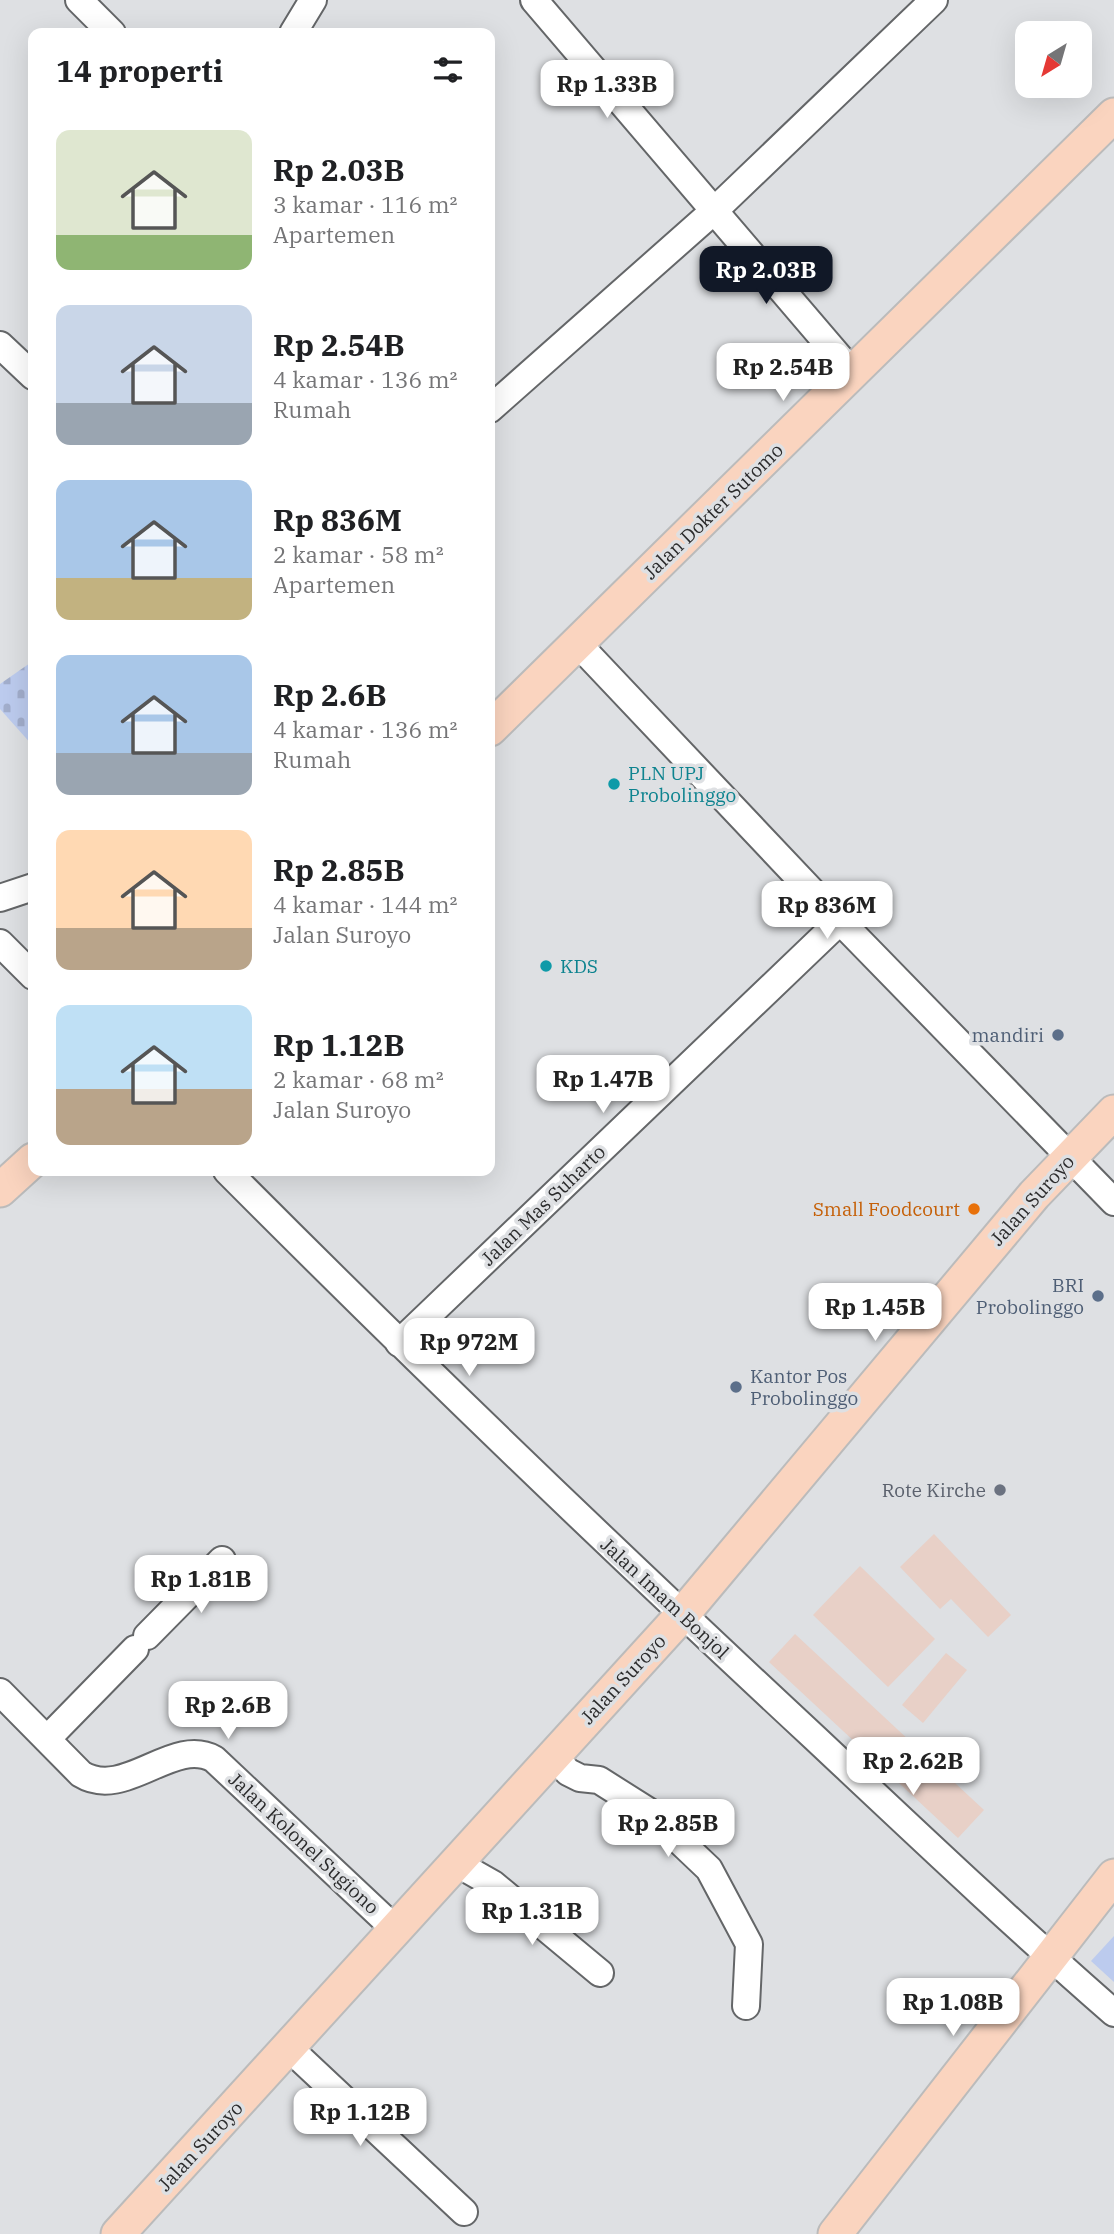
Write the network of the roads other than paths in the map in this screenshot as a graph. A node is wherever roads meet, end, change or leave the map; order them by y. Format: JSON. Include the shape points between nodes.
{"nodes":[{"id":1,"x":79,"y":0,"type":"edge"},
{"id":2,"x":313,"y":0,"type":"edge"},
{"id":3,"x":534,"y":0,"type":"edge"},
{"id":4,"x":934,"y":0,"type":"edge"},
{"id":5,"x":107,"y":28,"type":"edge"},
{"id":6,"x":296,"y":28,"type":"edge"},
{"id":7,"x":1114,"y":115,"type":"edge"},
{"id":8,"x":716,"y":209,"type":"junction"},
{"id":9,"x":0,"y":345,"type":"edge"},
{"id":10,"x":28,"y":371,"type":"edge"},
{"id":11,"x":852,"y":372,"type":"junction"},
{"id":12,"x":495,"y":398,"type":"edge"},
{"id":13,"x":577,"y":643,"type":"junction"},
{"id":14,"x":495,"y":724,"type":"edge"},
{"id":15,"x":28,"y":889,"type":"edge"},
{"id":16,"x":0,"y":898,"type":"edge"},
{"id":17,"x":840,"y":921,"type":"junction"},
{"id":18,"x":0,"y":943,"type":"edge"},
{"id":19,"x":28,"y":971,"type":"edge"},
{"id":20,"x":1114,"y":1112,"type":"edge"},
{"id":21,"x":1069,"y":1160,"type":"junction"},
{"id":22,"x":28,"y":1165,"type":"edge"},
{"id":23,"x":232,"y":1176,"type":"edge"},
{"id":24,"x":0,"y":1190,"type":"edge"},
{"id":25,"x":1114,"y":1202,"type":"edge"},
{"id":26,"x":399,"y":1343,"type":"junction"},
{"id":27,"x":222,"y":1560,"type":"dead end"},
{"id":28,"x":682,"y":1615,"type":"junction"},
{"id":29,"x":0,"y":1692,"type":"edge"},
{"id":30,"x":47,"y":1739,"type":"junction"},
{"id":31,"x":552,"y":1755,"type":"junction"},
{"id":32,"x":456,"y":1863,"type":"junction"},
{"id":33,"x":1114,"y":1876,"type":"edge"},
{"id":34,"x":396,"y":1930,"type":"junction"},
{"id":35,"x":1049,"y":1957,"type":"junction"},
{"id":36,"x":600,"y":1973,"type":"dead end"},
{"id":37,"x":746,"y":2006,"type":"dead end"},
{"id":38,"x":1114,"y":2012,"type":"edge"},
{"id":39,"x":289,"y":2048,"type":"junction"},
{"id":40,"x":464,"y":2212,"type":"dead end"},
{"id":41,"x":118,"y":2234,"type":"edge"},
{"id":42,"x":835,"y":2234,"type":"edge"}],
"edges":[{"from":1,"to":5,"type":"street"},
{"from":2,"to":6,"type":"street"},
{"from":3,"to":8,"type":"street"},
{"from":4,"to":8,"type":"street"},
{"from":7,"to":11,"type":"main road","name":"Jalan Dokter Sutomo"},
{"from":8,"to":11,"type":"street"},
{"from":8,"to":12,"type":"street"},
{"from":9,"to":10,"type":"street"},
{"from":11,"to":13,"type":"main road","name":"Jalan Dokter Sutomo"},
{"from":13,"to":14,"type":"main road","name":"Jalan Dokter Sutomo"},
{"from":13,"to":17,"type":"street"},
{"from":15,"to":16,"type":"street"},
{"from":17,"to":21,"type":"street"},
{"from":17,"to":26,"type":"street","name":"Jalan Mas Suharto"},
{"from":18,"to":19,"type":"street"},
{"from":20,"to":21,"type":"main road","name":"Jalan Suroyo"},
{"from":21,"to":25,"type":"street"},
{"from":21,"to":28,"type":"main road","name":"Jalan Suroyo","via":[[1034,1195]]},
{"from":22,"to":24,"type":"main road"},
{"from":23,"to":26,"type":"street","name":"Jalan Imam Bonjol"},
{"from":26,"to":28,"type":"street","name":"Jalan Imam Bonjol"},
{"from":27,"to":30,"type":"street"},
{"from":28,"to":31,"type":"main road","name":"Jalan Suroyo"},
{"from":28,"to":35,"type":"street","name":"Jalan Imam Bonjol"},
{"from":29,"to":30,"type":"street","name":"Jalan Kolonel Sugiono"},
{"from":30,"to":34,"type":"street","name":"Jalan Kolonel Sugiono","via":[[81,1774],[102,1783],[189,1754],[205,1754]]},
{"from":31,"to":32,"type":"main road","name":"Jalan Suroyo"},
{"from":31,"to":37,"type":"street","via":[[568,1772],[599,1780],[648,1811],[709,1869],[749,1944]]},
{"from":32,"to":34,"type":"main road","name":"Jalan Suroyo"},
{"from":32,"to":36,"type":"street","via":[[493,1884]]},
{"from":33,"to":35,"type":"main road"},
{"from":34,"to":39,"type":"main road","name":"Jalan Suroyo"},
{"from":35,"to":38,"type":"street","name":"Jalan Imam Bonjol"},
{"from":35,"to":42,"type":"main road"},
{"from":39,"to":40,"type":"street"},
{"from":39,"to":41,"type":"main road","name":"Jalan Suroyo"}]}
